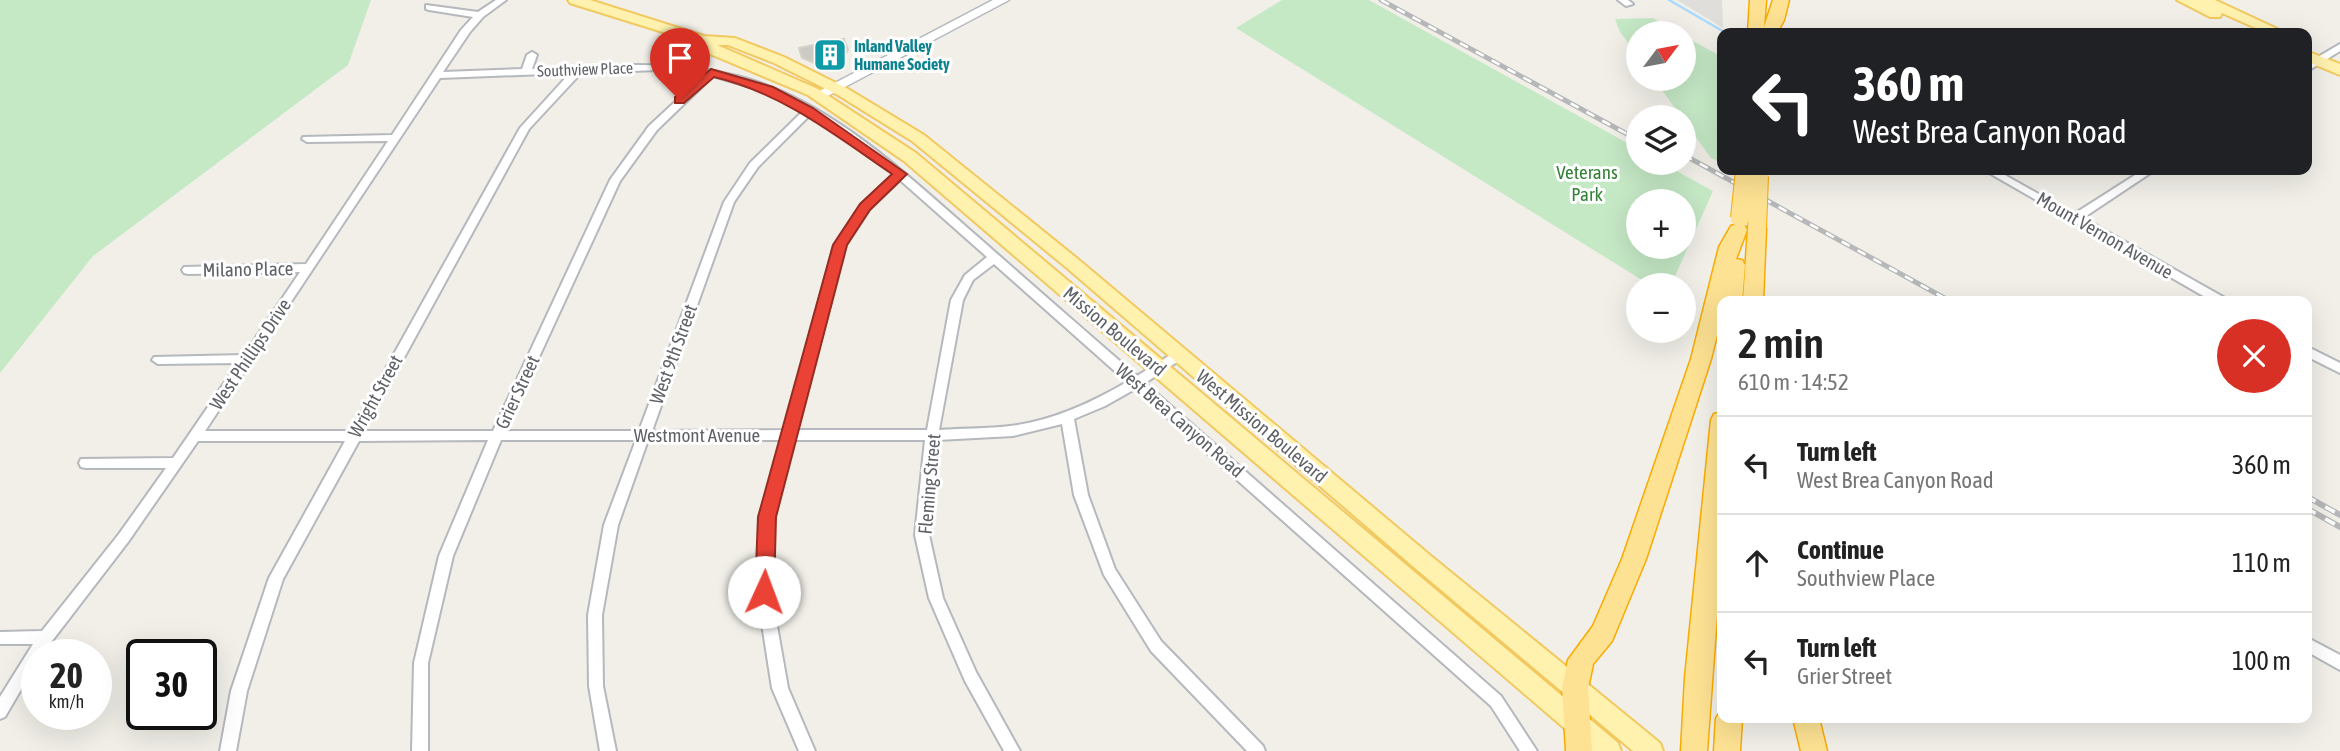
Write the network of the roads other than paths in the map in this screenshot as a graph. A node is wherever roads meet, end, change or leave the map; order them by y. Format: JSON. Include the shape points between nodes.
{"nodes":[{"id":1,"x":502,"y":0,"type":"edge"},
{"id":2,"x":575,"y":0,"type":"edge"},
{"id":3,"x":1003,"y":0,"type":"edge"},
{"id":4,"x":1758,"y":0,"type":"edge"},
{"id":5,"x":1770,"y":0,"type":"edge"},
{"id":6,"x":1781,"y":0,"type":"edge"},
{"id":7,"x":2183,"y":0,"type":"edge"},
{"id":8,"x":2203,"y":0,"type":"edge"},
{"id":9,"x":429,"y":7,"type":"dead end"},
{"id":10,"x":480,"y":16,"type":"junction"},
{"id":11,"x":1756,"y":28,"type":"edge"},
{"id":12,"x":1769,"y":28,"type":"edge"},
{"id":13,"x":1772,"y":28,"type":"edge"},
{"id":14,"x":2247,"y":28,"type":"edge"},
{"id":15,"x":2267,"y":28,"type":"edge"},
{"id":16,"x":532,"y":55,"type":"dead end"},
{"id":17,"x":2323,"y":57,"type":"edge"},
{"id":18,"x":579,"y":69,"type":"junction"},
{"id":19,"x":2340,"y":70,"type":"edge"},
{"id":20,"x":526,"y":71,"type":"junction"},
{"id":21,"x":711,"y":73,"type":"junction"},
{"id":22,"x":437,"y":75,"type":"junction"},
{"id":23,"x":826,"y":91,"type":"junction"},
{"id":24,"x":809,"y":110,"type":"junction"},
{"id":25,"x":395,"y":138,"type":"junction"},
{"id":26,"x":307,"y":139,"type":"dead end"},
{"id":27,"x":900,"y":174,"type":"junction"},
{"id":28,"x":1754,"y":175,"type":"edge"},
{"id":29,"x":1998,"y":175,"type":"edge"},
{"id":30,"x":2142,"y":175,"type":"edge"},
{"id":31,"x":942,"y":184,"type":"junction"},
{"id":32,"x":994,"y":199,"type":"junction"},
{"id":33,"x":2075,"y":218,"type":"junction"},
{"id":34,"x":1745,"y":226,"type":"junction"},
{"id":35,"x":995,"y":257,"type":"junction"},
{"id":36,"x":307,"y":268,"type":"junction"},
{"id":37,"x":188,"y":270,"type":"dead end"},
{"id":38,"x":1733,"y":296,"type":"edge"},
{"id":39,"x":1752,"y":296,"type":"edge"},
{"id":40,"x":2212,"y":296,"type":"edge"},
{"id":41,"x":2312,"y":353,"type":"edge"},
{"id":42,"x":1180,"y":355,"type":"junction"},
{"id":43,"x":246,"y":359,"type":"junction"},
{"id":44,"x":158,"y":360,"type":"dead end"},
{"id":45,"x":1159,"y":369,"type":"junction"},
{"id":46,"x":2340,"y":369,"type":"edge"},
{"id":47,"x":1137,"y":383,"type":"junction"},
{"id":48,"x":1067,"y":418,"type":"junction"},
{"id":49,"x":497,"y":435,"type":"junction"},
{"id":50,"x":643,"y":435,"type":"junction"},
{"id":51,"x":789,"y":435,"type":"junction"},
{"id":52,"x":932,"y":435,"type":"junction"},
{"id":53,"x":196,"y":436,"type":"junction"},
{"id":54,"x":352,"y":437,"type":"junction"},
{"id":55,"x":86,"y":463,"type":"dead end"},
{"id":56,"x":177,"y":463,"type":"junction"},
{"id":57,"x":1717,"y":474,"type":"edge"},
{"id":58,"x":0,"y":638,"type":"edge"},
{"id":59,"x":46,"y":638,"type":"junction"},
{"id":60,"x":2312,"y":647,"type":"edge"},
{"id":61,"x":2340,"y":663,"type":"edge"},
{"id":62,"x":1575,"y":688,"type":"junction"},
{"id":63,"x":0,"y":712,"type":"edge"},
{"id":64,"x":1574,"y":722,"type":"junction"},
{"id":65,"x":1728,"y":723,"type":"edge"},
{"id":66,"x":1806,"y":723,"type":"edge"},
{"id":67,"x":1646,"y":747,"type":"edge"},
{"id":68,"x":228,"y":751,"type":"edge"},
{"id":69,"x":420,"y":751,"type":"edge"},
{"id":70,"x":608,"y":751,"type":"edge"},
{"id":71,"x":807,"y":751,"type":"edge"},
{"id":72,"x":1012,"y":751,"type":"edge"},
{"id":73,"x":1257,"y":751,"type":"edge"},
{"id":74,"x":1529,"y":751,"type":"edge"},
{"id":75,"x":1578,"y":751,"type":"edge"},
{"id":76,"x":1609,"y":751,"type":"edge"},
{"id":77,"x":1694,"y":751,"type":"edge"},
{"id":78,"x":1727,"y":751,"type":"edge"},
{"id":79,"x":1814,"y":751,"type":"edge"}],
"edges":[{"from":1,"to":10,"type":"street","name":"West Phillips Drive"},
{"from":2,"to":23,"type":"main road","name":"Mission Boulevard","via":[[703,40],[715,51]]},
{"from":3,"to":23,"type":"street"},
{"from":4,"to":11,"type":"highway"},
{"from":5,"to":12,"type":"highway"},
{"from":6,"to":13,"type":"highway"},
{"from":7,"to":14,"type":"main road"},
{"from":8,"to":15,"type":"main road"},
{"from":9,"to":10,"type":"street"},
{"from":10,"to":22,"type":"street","name":"West Phillips Drive"},
{"from":16,"to":20,"type":"street"},
{"from":17,"to":19,"type":"main road"},
{"from":18,"to":20,"type":"street","name":"Southview Place"},
{"from":18,"to":21,"type":"street","name":"Southview Place","via":[[658,67]]},
{"from":18,"to":54,"type":"street","name":"Wright Street","via":[[525,128]]},
{"from":20,"to":22,"type":"street","name":"Southview Place"},
{"from":21,"to":24,"type":"street","name":"Southview Place","via":[[768,90]]},
{"from":21,"to":49,"type":"street","name":"Grier Street","via":[[653,128],[615,180]]},
{"from":22,"to":25,"type":"street","name":"West Phillips Drive"},
{"from":23,"to":31,"type":"main road","name":"Mission Boulevard"},
{"from":23,"to":32,"type":"main road","name":"West Mission Boulevard","via":[[927,145]]},
{"from":24,"to":27,"type":"street","name":"West Brea Canyon Road"},
{"from":24,"to":50,"type":"street","name":"West 9th Street","via":[[754,165],[729,202]]},
{"from":25,"to":26,"type":"street"},
{"from":25,"to":36,"type":"street","name":"West Phillips Drive"},
{"from":27,"to":35,"type":"street","name":"West Brea Canyon Road"},
{"from":27,"to":51,"type":"street","via":[[864,207],[840,245]]},
{"from":28,"to":34,"type":"highway","bridge":true},
{"from":29,"to":33,"type":"street","name":"Mount Vernon Avenue"},
{"from":30,"to":33,"type":"street"},
{"from":31,"to":32,"type":"main road","via":[[958,187],[981,203]]},
{"from":31,"to":45,"type":"main road","name":"Mission Boulevard"},
{"from":32,"to":42,"type":"main road","name":"West Mission Boulevard"},
{"from":33,"to":40,"type":"street","name":"Mount Vernon Avenue"},
{"from":34,"to":38,"type":"highway"},
{"from":34,"to":39,"type":"highway"},
{"from":34,"to":62,"type":"highway","via":[[1729,247],[1701,359],[1634,559],[1603,633],[1581,660]]},
{"from":35,"to":47,"type":"street","name":"West Brea Canyon Road"},
{"from":35,"to":52,"type":"street","name":"Fleming Street","via":[[969,278],[957,300]]},
{"from":36,"to":37,"type":"street","name":"Milano Place"},
{"from":36,"to":43,"type":"street","name":"West Phillips Drive"},
{"from":41,"to":46,"type":"street"},
{"from":42,"to":45,"type":"street","name":"Westmont Avenue"},
{"from":42,"to":62,"type":"main road","name":"West Mission Boulevard"},
{"from":43,"to":44,"type":"street"},
{"from":43,"to":53,"type":"street","name":"West Phillips Drive"},
{"from":45,"to":47,"type":"street","name":"Westmont Avenue"},
{"from":45,"to":64,"type":"main road","name":"Mission Boulevard"},
{"from":47,"to":48,"type":"street","name":"Westmont Avenue"},
{"from":47,"to":74,"type":"street","name":"West Brea Canyon Road","via":[[1496,701]]},
{"from":48,"to":52,"type":"street","name":"Westmont Avenue","via":[[1013,431]]},
{"from":48,"to":73,"type":"street","via":[[1081,495],[1110,572],[1156,646]]},
{"from":49,"to":50,"type":"street","name":"Westmont Avenue"},
{"from":49,"to":54,"type":"street","name":"Westmont Avenue"},
{"from":49,"to":69,"type":"street","name":"Grier Street","via":[[446,556],[421,663]]},
{"from":50,"to":51,"type":"street","name":"Westmont Avenue"},
{"from":50,"to":70,"type":"street","name":"West 9th Street","via":[[611,525],[595,615],[596,686]]},
{"from":51,"to":52,"type":"street","name":"Westmont Avenue"},
{"from":51,"to":71,"type":"street","via":[[767,517],[764,592],[780,688]]},
{"from":52,"to":72,"type":"street","name":"Fleming Street","via":[[922,535],[936,598],[970,676]]},
{"from":53,"to":54,"type":"street","name":"Westmont Avenue"},
{"from":53,"to":56,"type":"street","name":"West Phillips Drive"},
{"from":54,"to":68,"type":"street","name":"Wright Street","via":[[276,578],[239,691]]},
{"from":55,"to":56,"type":"street"},
{"from":56,"to":59,"type":"street","name":"West Phillips Drive"},
{"from":57,"to":77,"type":"highway"},
{"from":58,"to":59,"type":"street"},
{"from":59,"to":63,"type":"street","name":"West Phillips Drive"},
{"from":60,"to":61,"type":"street"},
{"from":62,"to":64,"type":"highway"},
{"from":62,"to":67,"type":"main road","name":"West Mission Boulevard"},
{"from":64,"to":75,"type":"highway"},
{"from":64,"to":76,"type":"main road","name":"Mission Boulevard"},
{"from":65,"to":78,"type":"highway"},
{"from":66,"to":79,"type":"highway"}]}
